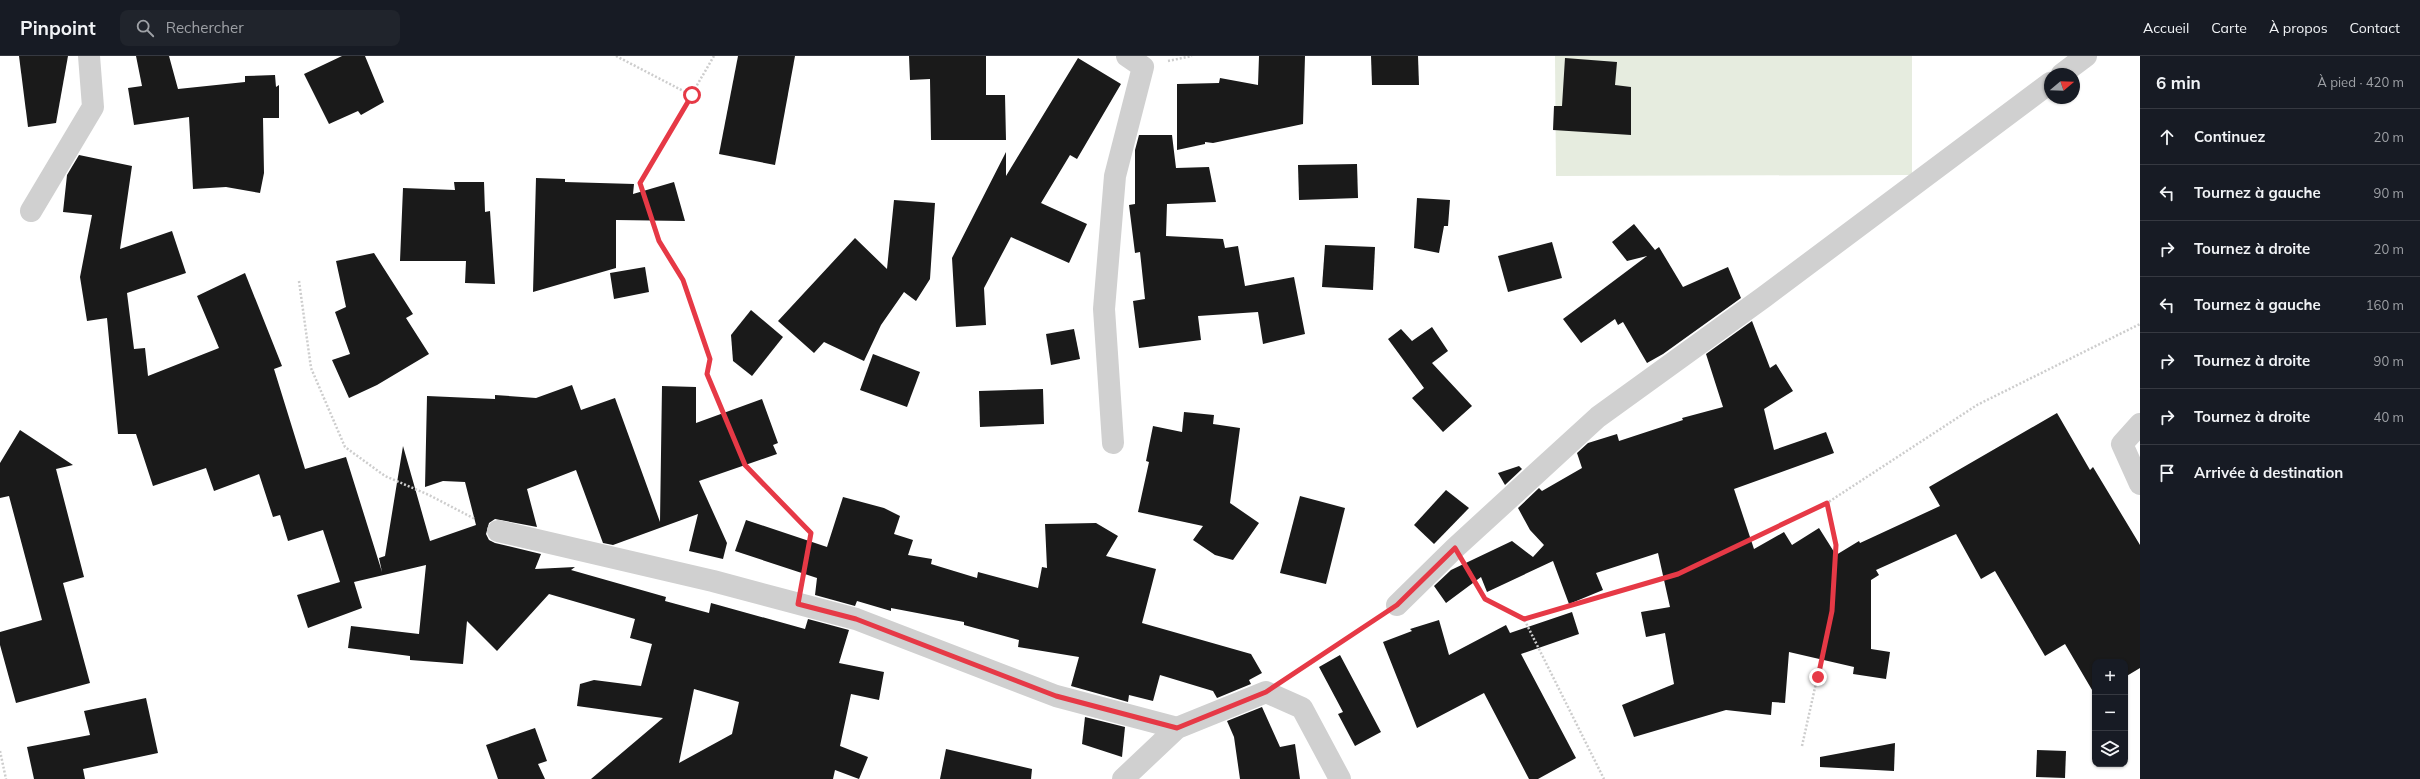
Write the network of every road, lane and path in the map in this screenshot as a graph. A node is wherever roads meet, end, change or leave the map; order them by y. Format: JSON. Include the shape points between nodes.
{"nodes":[{"id":1,"x":88,"y":56,"type":"edge"},
{"id":2,"x":616,"y":56,"type":"edge"},
{"id":3,"x":714,"y":56,"type":"edge"},
{"id":4,"x":1127,"y":56,"type":"edge"},
{"id":5,"x":2086,"y":56,"type":"edge"},
{"id":6,"x":2070,"y":68,"type":"edge"},
{"id":7,"x":2044,"y":87,"type":"edge"},
{"id":8,"x":692,"y":95,"type":"junction"},
{"id":9,"x":30,"y":211,"type":"dead end"},
{"id":10,"x":298,"y":281,"type":"dead end"},
{"id":11,"x":2140,"y":324,"type":"edge"},
{"id":12,"x":2140,"y":424,"type":"edge"},
{"id":13,"x":1113,"y":443,"type":"dead end"},
{"id":14,"x":2140,"y":484,"type":"edge"},
{"id":15,"x":1827,"y":503,"type":"junction"},
{"id":16,"x":498,"y":531,"type":"joint"},
{"id":17,"x":1455,"y":548,"type":"junction"},
{"id":18,"x":798,"y":604,"type":"junction"},
{"id":19,"x":1397,"y":605,"type":"joint"},
{"id":20,"x":1524,"y":619,"type":"junction"},
{"id":21,"x":1266,"y":692,"type":"junction"},
{"id":22,"x":1177,"y":728,"type":"junction"},
{"id":23,"x":1802,"y":746,"type":"dead end"},
{"id":24,"x":0,"y":751,"type":"edge"},
{"id":25,"x":6,"y":779,"type":"edge"},
{"id":26,"x":1123,"y":779,"type":"edge"},
{"id":27,"x":1340,"y":779,"type":"edge"},
{"id":28,"x":1604,"y":779,"type":"edge"}],
"edges":[{"from":1,"to":9,"type":"street","via":[[93,107]]},
{"from":2,"to":8,"type":"path"},
{"from":3,"to":8,"type":"path"},
{"from":4,"to":13,"type":"street","via":[[1143,67],[1116,176],[1105,301]]},
{"from":5,"to":6,"type":"street"},
{"from":7,"to":17,"type":"street","via":[[1598,417]]},
{"from":8,"to":18,"type":"path","via":[[640,183],[659,241],[683,280],[710,359],[707,374],[745,465],[811,533]]},
{"from":10,"to":16,"type":"path","via":[[311,368],[345,447],[385,476],[430,495]]},
{"from":11,"to":15,"type":"path","via":[[1978,405]]},
{"from":12,"to":14,"type":"street","via":[[2122,444]]},
{"from":15,"to":20,"type":"path","via":[[1678,574]]},
{"from":15,"to":23,"type":"path","via":[[1836,545],[1832,611]]},
{"from":16,"to":18,"type":"street","via":[[713,581]]},
{"from":17,"to":19,"type":"street"},
{"from":17,"to":20,"type":"path","via":[[1485,599]]},
{"from":18,"to":22,"type":"street","via":[[856,619],[1056,696]]},
{"from":19,"to":21,"type":"path"},
{"from":20,"to":28,"type":"path"},
{"from":21,"to":22,"type":"street"},
{"from":21,"to":27,"type":"street","via":[[1302,708]]},
{"from":22,"to":26,"type":"street"},
{"from":24,"to":25,"type":"path"}]}
